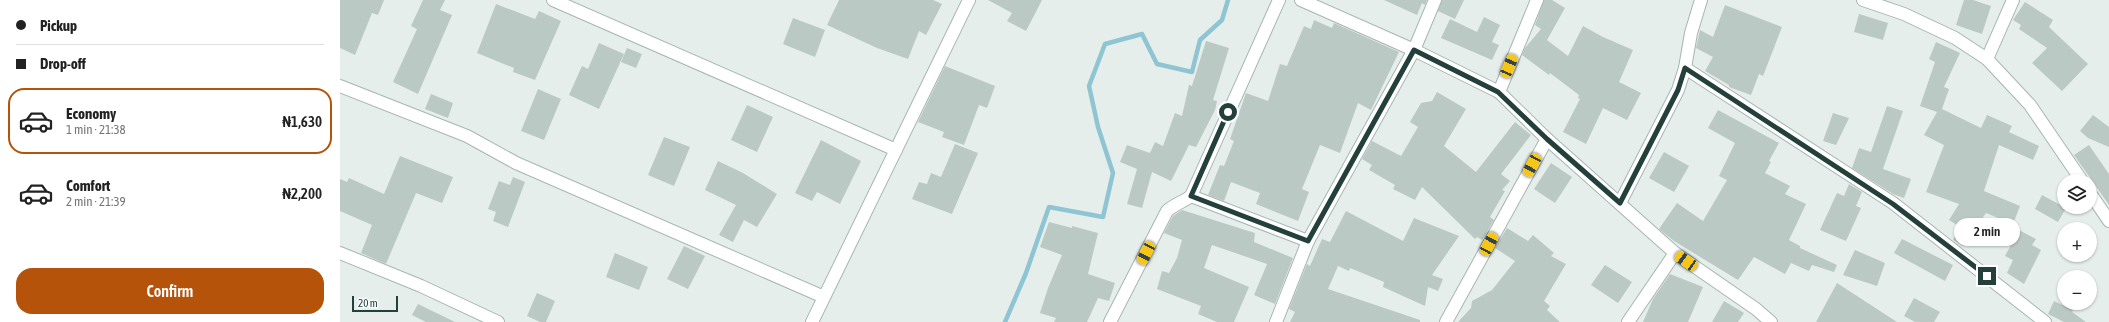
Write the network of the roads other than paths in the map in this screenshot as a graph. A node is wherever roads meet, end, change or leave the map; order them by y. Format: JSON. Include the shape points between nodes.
{"nodes":[{"id":1,"x":553,"y":0,"type":"edge"},
{"id":2,"x":969,"y":0,"type":"edge"},
{"id":3,"x":1279,"y":0,"type":"edge"},
{"id":4,"x":1300,"y":0,"type":"edge"},
{"id":5,"x":1435,"y":0,"type":"edge"},
{"id":6,"x":1537,"y":0,"type":"edge"},
{"id":7,"x":1701,"y":0,"type":"edge"},
{"id":8,"x":1863,"y":0,"type":"edge"},
{"id":9,"x":2013,"y":0,"type":"edge"},
{"id":10,"x":1414,"y":50,"type":"junction"},
{"id":11,"x":1987,"y":59,"type":"junction"},
{"id":12,"x":1685,"y":68,"type":"junction"},
{"id":13,"x":340,"y":86,"type":"edge"},
{"id":14,"x":1498,"y":92,"type":"junction"},
{"id":15,"x":1547,"y":139,"type":"junction"},
{"id":16,"x":896,"y":150,"type":"junction"},
{"id":17,"x":2077,"y":174,"type":"edge"},
{"id":18,"x":1191,"y":196,"type":"junction"},
{"id":19,"x":1620,"y":203,"type":"junction"},
{"id":20,"x":2097,"y":203,"type":"edge"},
{"id":21,"x":2109,"y":221,"type":"edge"},
{"id":22,"x":1308,"y":241,"type":"junction"},
{"id":23,"x":340,"y":253,"type":"edge"},
{"id":24,"x":1675,"y":253,"type":"junction"},
{"id":25,"x":824,"y":296,"type":"junction"},
{"id":26,"x":498,"y":322,"type":"edge"},
{"id":27,"x":812,"y":322,"type":"edge"},
{"id":28,"x":1110,"y":322,"type":"edge"},
{"id":29,"x":1276,"y":322,"type":"edge"},
{"id":30,"x":1446,"y":322,"type":"edge"},
{"id":31,"x":1628,"y":322,"type":"edge"},
{"id":32,"x":1771,"y":322,"type":"edge"},
{"id":33,"x":2045,"y":322,"type":"edge"}],
"edges":[{"from":1,"to":16,"type":"street"},
{"from":2,"to":16,"type":"street"},
{"from":3,"to":18,"type":"street"},
{"from":4,"to":10,"type":"street"},
{"from":5,"to":10,"type":"street"},
{"from":6,"to":14,"type":"street"},
{"from":7,"to":12,"type":"street"},
{"from":8,"to":11,"type":"street","via":[[1904,14],[1955,38]]},
{"from":9,"to":11,"type":"street"},
{"from":10,"to":14,"type":"street"},
{"from":10,"to":22,"type":"street"},
{"from":11,"to":17,"type":"street","via":[[2030,105]]},
{"from":12,"to":19,"type":"street","via":[[1678,90]]},
{"from":12,"to":33,"type":"street","via":[[1893,204]]},
{"from":13,"to":25,"type":"street","via":[[466,136],[516,163]]},
{"from":14,"to":15,"type":"street"},
{"from":15,"to":19,"type":"street"},
{"from":15,"to":30,"type":"street"},
{"from":16,"to":25,"type":"street"},
{"from":18,"to":22,"type":"street"},
{"from":18,"to":28,"type":"street","via":[[1176,203],[1167,211]]},
{"from":19,"to":24,"type":"street"},
{"from":20,"to":21,"type":"street"},
{"from":22,"to":29,"type":"street"},
{"from":23,"to":26,"type":"street","via":[[421,286]]},
{"from":24,"to":31,"type":"street"},
{"from":24,"to":32,"type":"street"},
{"from":25,"to":27,"type":"street"}]}
